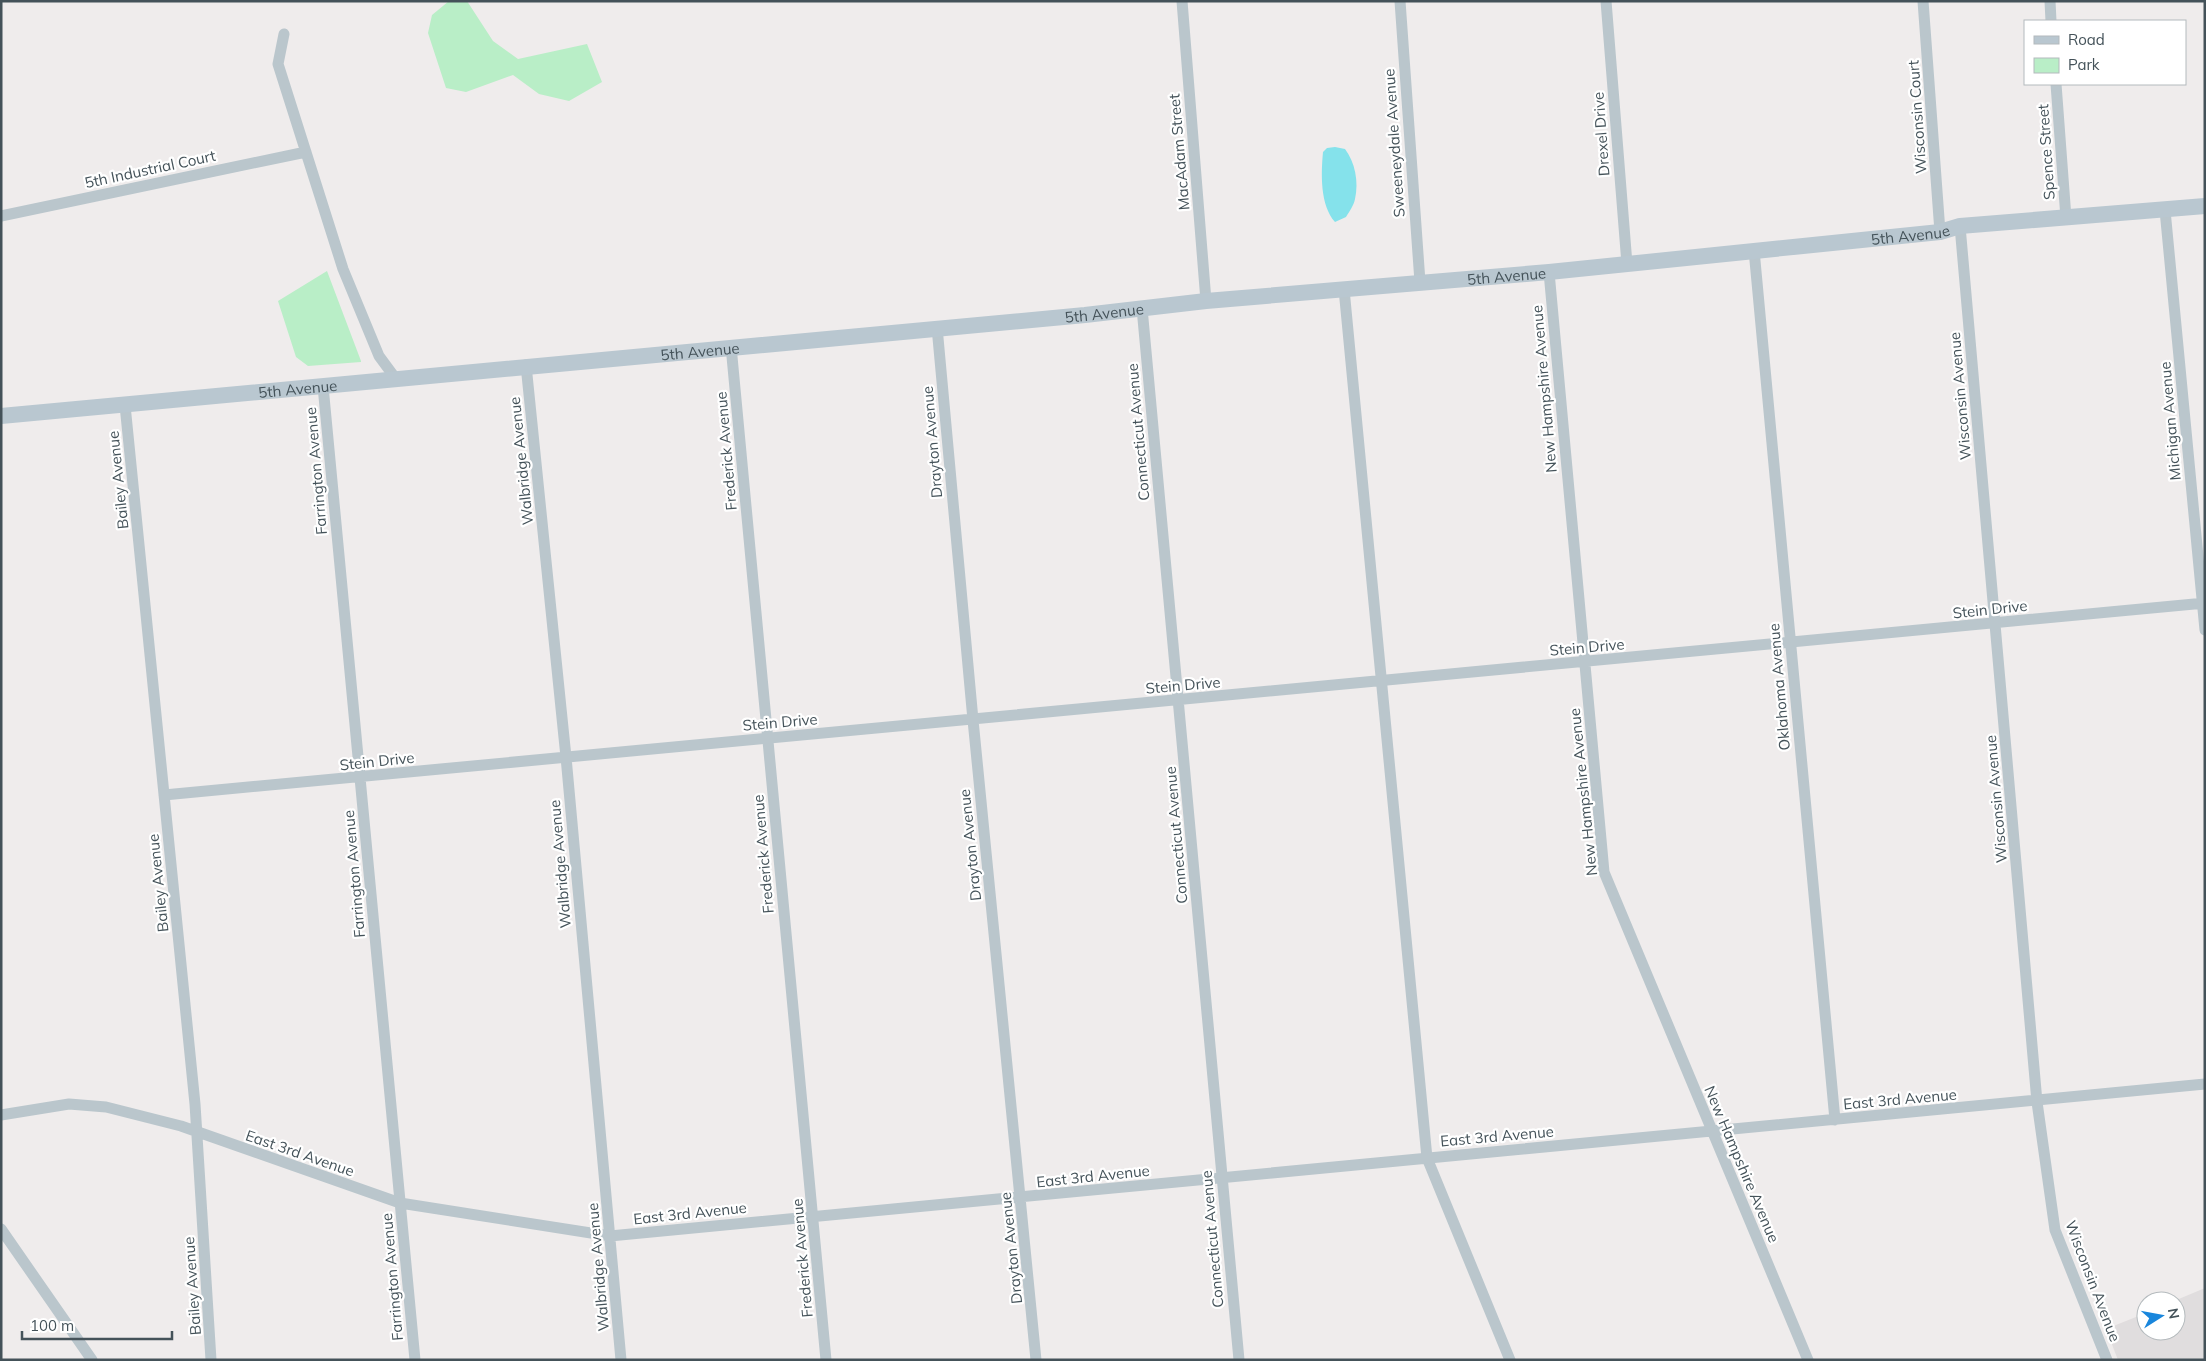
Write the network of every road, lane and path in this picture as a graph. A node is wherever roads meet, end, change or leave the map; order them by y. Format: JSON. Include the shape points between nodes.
{"nodes":[{"id":1,"x":1182,"y":1,"type":"edge"},
{"id":2,"x":1400,"y":1,"type":"edge"},
{"id":3,"x":1606,"y":1,"type":"edge"},
{"id":4,"x":1923,"y":1,"type":"edge"},
{"id":5,"x":2050,"y":1,"type":"edge"},
{"id":6,"x":2051,"y":20,"type":"edge"},
{"id":7,"x":284,"y":34,"type":"dead end"},
{"id":8,"x":2056,"y":85,"type":"edge"},
{"id":9,"x":306,"y":152,"type":"junction"},
{"id":10,"x":2205,"y":206,"type":"edge"},
{"id":11,"x":2165,"y":210,"type":"junction"},
{"id":12,"x":1,"y":216,"type":"edge"},
{"id":13,"x":2066,"y":218,"type":"junction"},
{"id":14,"x":1960,"y":226,"type":"junction"},
{"id":15,"x":1940,"y":232,"type":"junction"},
{"id":16,"x":1754,"y":250,"type":"junction"},
{"id":17,"x":1627,"y":264,"type":"junction"},
{"id":18,"x":1549,"y":272,"type":"junction"},
{"id":19,"x":1420,"y":282,"type":"junction"},
{"id":20,"x":1344,"y":289,"type":"junction"},
{"id":21,"x":1206,"y":301,"type":"junction"},
{"id":22,"x":1142,"y":308,"type":"junction"},
{"id":23,"x":937,"y":328,"type":"junction"},
{"id":24,"x":731,"y":346,"type":"junction"},
{"id":25,"x":526,"y":365,"type":"junction"},
{"id":26,"x":396,"y":380,"type":"junction"},
{"id":27,"x":323,"y":386,"type":"junction"},
{"id":28,"x":125,"y":405,"type":"junction"},
{"id":29,"x":1,"y":416,"type":"edge"},
{"id":30,"x":2204,"y":603,"type":"edge"},
{"id":31,"x":1996,"y":623,"type":"junction"},
{"id":32,"x":2205,"y":630,"type":"edge"},
{"id":33,"x":1790,"y":643,"type":"junction"},
{"id":34,"x":1585,"y":662,"type":"junction"},
{"id":35,"x":1382,"y":682,"type":"junction"},
{"id":36,"x":1179,"y":700,"type":"junction"},
{"id":37,"x":973,"y":720,"type":"junction"},
{"id":38,"x":768,"y":738,"type":"junction"},
{"id":39,"x":566,"y":757,"type":"junction"},
{"id":40,"x":360,"y":778,"type":"junction"},
{"id":41,"x":164,"y":795,"type":"junction"},
{"id":42,"x":2205,"y":1084,"type":"edge"},
{"id":43,"x":2037,"y":1102,"type":"junction"},
{"id":44,"x":1,"y":1115,"type":"edge"},
{"id":45,"x":1835,"y":1120,"type":"junction"},
{"id":46,"x":197,"y":1132,"type":"junction"},
{"id":47,"x":1711,"y":1132,"type":"junction"},
{"id":48,"x":1427,"y":1158,"type":"junction"},
{"id":49,"x":1222,"y":1178,"type":"junction"},
{"id":50,"x":1021,"y":1198,"type":"junction"},
{"id":51,"x":400,"y":1203,"type":"junction"},
{"id":52,"x":813,"y":1216,"type":"junction"},
{"id":53,"x":2,"y":1232,"type":"edge"},
{"id":54,"x":610,"y":1236,"type":"junction"},
{"id":55,"x":92,"y":1360,"type":"edge"},
{"id":56,"x":211,"y":1360,"type":"edge"},
{"id":57,"x":415,"y":1360,"type":"edge"},
{"id":58,"x":621,"y":1360,"type":"edge"},
{"id":59,"x":826,"y":1360,"type":"edge"},
{"id":60,"x":1036,"y":1360,"type":"edge"},
{"id":61,"x":1239,"y":1360,"type":"edge"},
{"id":62,"x":1510,"y":1360,"type":"edge"},
{"id":63,"x":1808,"y":1360,"type":"edge"},
{"id":64,"x":2107,"y":1360,"type":"edge"}],
"edges":[{"from":1,"to":21,"type":"street","name":"MacAdam Street"},
{"from":2,"to":19,"type":"street","name":"Sweeneydale Avenue"},
{"from":3,"to":17,"type":"street","name":"Drexel Drive"},
{"from":4,"to":15,"type":"street","name":"Wisconsin Court"},
{"from":5,"to":6,"type":"street"},
{"from":7,"to":9,"type":"street","via":[[278,64]]},
{"from":8,"to":13,"type":"street","name":"Spence Street"},
{"from":9,"to":12,"type":"street","name":"5th Industrial Court"},
{"from":9,"to":26,"type":"street","via":[[343,269],[379,356]]},
{"from":10,"to":11,"type":"main road","name":"5th Avenue"},
{"from":11,"to":13,"type":"main road","name":"5th Avenue"},
{"from":11,"to":30,"type":"street","name":"Michigan Avenue"},
{"from":13,"to":14,"type":"main road","name":"5th Avenue"},
{"from":14,"to":15,"type":"main road","name":"5th Avenue"},
{"from":14,"to":31,"type":"street","name":"Wisconsin Avenue"},
{"from":15,"to":16,"type":"main road","name":"5th Avenue"},
{"from":16,"to":17,"type":"main road","name":"5th Avenue"},
{"from":16,"to":33,"type":"street","name":"Oklahoma Avenue"},
{"from":17,"to":18,"type":"main road","name":"5th Avenue"},
{"from":18,"to":19,"type":"main road","name":"5th Avenue"},
{"from":18,"to":34,"type":"street","name":"New Hampshire Avenue"},
{"from":19,"to":20,"type":"main road","name":"5th Avenue"},
{"from":20,"to":21,"type":"main road","name":"5th Avenue"},
{"from":20,"to":35,"type":"street"},
{"from":21,"to":22,"type":"main road","name":"5th Avenue"},
{"from":22,"to":23,"type":"main road","name":"5th Avenue"},
{"from":22,"to":36,"type":"street","name":"Connecticut Avenue"},
{"from":23,"to":24,"type":"main road","name":"5th Avenue"},
{"from":23,"to":37,"type":"street","name":"Drayton Avenue"},
{"from":24,"to":25,"type":"main road","name":"5th Avenue"},
{"from":24,"to":38,"type":"street","name":"Frederick Avenue"},
{"from":25,"to":26,"type":"main road","name":"5th Avenue"},
{"from":25,"to":39,"type":"street","name":"Walbridge Avenue"},
{"from":26,"to":27,"type":"main road","name":"5th Avenue"},
{"from":27,"to":28,"type":"main road","name":"5th Avenue"},
{"from":27,"to":40,"type":"street","name":"Farrington Avenue"},
{"from":28,"to":29,"type":"main road","name":"5th Avenue"},
{"from":28,"to":41,"type":"street","name":"Bailey Avenue"},
{"from":30,"to":31,"type":"street","name":"Stein Drive"},
{"from":30,"to":32,"type":"street","name":"Michigan Avenue"},
{"from":31,"to":33,"type":"street","name":"Stein Drive"},
{"from":31,"to":43,"type":"street","name":"Wisconsin Avenue"},
{"from":33,"to":34,"type":"street","name":"Stein Drive"},
{"from":33,"to":45,"type":"street","name":"Oklahoma Avenue"},
{"from":34,"to":35,"type":"street","name":"Stein Drive"},
{"from":34,"to":47,"type":"street","name":"New Hampshire Avenue","via":[[1604,872]]},
{"from":35,"to":36,"type":"street","name":"Stein Drive"},
{"from":35,"to":48,"type":"street"},
{"from":36,"to":37,"type":"street","name":"Stein Drive"},
{"from":36,"to":49,"type":"street","name":"Connecticut Avenue"},
{"from":37,"to":38,"type":"street","name":"Stein Drive"},
{"from":37,"to":50,"type":"street","name":"Drayton Avenue"},
{"from":38,"to":39,"type":"street","name":"Stein Drive"},
{"from":38,"to":52,"type":"street","name":"Frederick Avenue"},
{"from":39,"to":40,"type":"street","name":"Stein Drive"},
{"from":39,"to":54,"type":"street","name":"Walbridge Avenue"},
{"from":40,"to":41,"type":"street","name":"Stein Drive"},
{"from":40,"to":51,"type":"street","name":"Farrington Avenue"},
{"from":41,"to":46,"type":"street","name":"Bailey Avenue"},
{"from":42,"to":43,"type":"street","name":"East 3rd Avenue"},
{"from":43,"to":45,"type":"street","name":"East 3rd Avenue"},
{"from":43,"to":64,"type":"street","name":"Wisconsin Avenue","via":[[2055,1230]]},
{"from":44,"to":46,"type":"street","name":"East 3rd Avenue","via":[[69,1104],[106,1107]]},
{"from":45,"to":47,"type":"street","name":"East 3rd Avenue"},
{"from":46,"to":51,"type":"street","name":"East 3rd Avenue"},
{"from":46,"to":56,"type":"street","name":"Bailey Avenue"},
{"from":47,"to":48,"type":"street","name":"East 3rd Avenue"},
{"from":47,"to":63,"type":"street","name":"New Hampshire Avenue"},
{"from":48,"to":49,"type":"street","name":"East 3rd Avenue"},
{"from":48,"to":62,"type":"street"},
{"from":49,"to":50,"type":"street","name":"East 3rd Avenue"},
{"from":49,"to":61,"type":"street","name":"Connecticut Avenue"},
{"from":50,"to":52,"type":"street","name":"East 3rd Avenue"},
{"from":50,"to":60,"type":"street","name":"Drayton Avenue"},
{"from":51,"to":54,"type":"street","name":"East 3rd Avenue"},
{"from":51,"to":57,"type":"street","name":"Farrington Avenue"},
{"from":52,"to":54,"type":"street","name":"East 3rd Avenue"},
{"from":52,"to":59,"type":"street","name":"Frederick Avenue"},
{"from":53,"to":55,"type":"street"},
{"from":54,"to":58,"type":"street","name":"Walbridge Avenue"}]}
